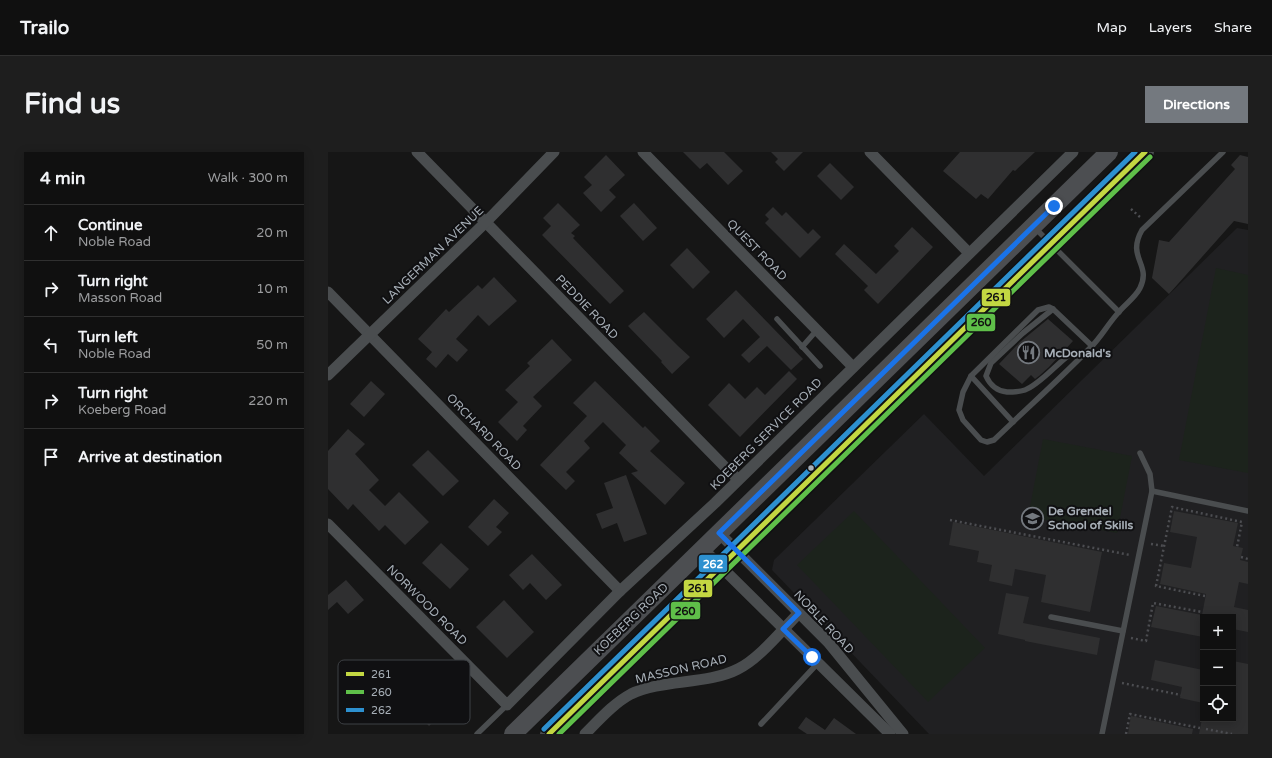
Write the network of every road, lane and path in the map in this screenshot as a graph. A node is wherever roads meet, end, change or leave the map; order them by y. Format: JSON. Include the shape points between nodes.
{"nodes":[{"id":1,"x":417,"y":152,"type":"edge"},
{"id":2,"x":554,"y":152,"type":"edge"},
{"id":3,"x":643,"y":152,"type":"edge"},
{"id":4,"x":870,"y":152,"type":"edge"},
{"id":5,"x":1073,"y":152,"type":"edge"},
{"id":6,"x":1109,"y":152,"type":"edge"},
{"id":7,"x":1145,"y":152,"type":"edge"},
{"id":8,"x":1223,"y":152,"type":"edge"},
{"id":9,"x":486,"y":222,"type":"junction"},
{"id":10,"x":1034,"y":226,"type":"junction"},
{"id":11,"x":1051,"y":243,"type":"junction"},
{"id":12,"x":969,"y":253,"type":"junction"},
{"id":13,"x":328,"y":292,"type":"edge"},
{"id":14,"x":1053,"y":309,"type":"junction"},
{"id":15,"x":1119,"y":312,"type":"junction"},
{"id":16,"x":777,"y":319,"type":"dead end"},
{"id":17,"x":818,"y":330,"type":"junction"},
{"id":18,"x":370,"y":335,"type":"junction"},
{"id":19,"x":1092,"y":346,"type":"junction"},
{"id":20,"x":802,"y":347,"type":"junction"},
{"id":21,"x":1082,"y":355,"type":"junction"},
{"id":22,"x":820,"y":366,"type":"dead end"},
{"id":23,"x":853,"y":367,"type":"junction"},
{"id":24,"x":328,"y":375,"type":"edge"},
{"id":25,"x":971,"y":376,"type":"junction"},
{"id":26,"x":1012,"y":422,"type":"junction"},
{"id":27,"x":1140,"y":453,"type":"dead end"},
{"id":28,"x":738,"y":479,"type":"junction"},
{"id":29,"x":1152,"y":490,"type":"junction"},
{"id":30,"x":1248,"y":511,"type":"edge"},
{"id":31,"x":950,"y":520,"type":"dead end"},
{"id":32,"x":328,"y":524,"type":"edge"},
{"id":33,"x":719,"y":533,"type":"junction"},
{"id":34,"x":1142,"y":542,"type":"junction"},
{"id":35,"x":1164,"y":546,"type":"junction"},
{"id":36,"x":1237,"y":547,"type":"dead end"},
{"id":37,"x":703,"y":548,"type":"junction"},
{"id":38,"x":736,"y":550,"type":"junction"},
{"id":39,"x":1138,"y":557,"type":"junction"},
{"id":40,"x":1241,"y":557,"type":"dead end"},
{"id":41,"x":1248,"y":559,"type":"edge"},
{"id":42,"x":721,"y":566,"type":"junction"},
{"id":43,"x":620,"y":591,"type":"junction"},
{"id":44,"x":1206,"y":596,"type":"dead end"},
{"id":45,"x":1202,"y":612,"type":"dead end"},
{"id":46,"x":799,"y":613,"type":"junction"},
{"id":47,"x":1051,"y":617,"type":"dead end"},
{"id":48,"x":783,"y":629,"type":"junction"},
{"id":49,"x":1123,"y":634,"type":"junction"},
{"id":50,"x":462,"y":660,"type":"edge"},
{"id":51,"x":818,"y":663,"type":"junction"},
{"id":52,"x":470,"y":668,"type":"edge"},
{"id":53,"x":1113,"y":682,"type":"junction"},
{"id":54,"x":1181,"y":695,"type":"dead end"},
{"id":55,"x":506,"y":705,"type":"junction"},
{"id":56,"x":761,"y":724,"type":"dead end"},
{"id":57,"x":1200,"y":728,"type":"dead end"},
{"id":58,"x":1206,"y":729,"type":"dead end"},
{"id":59,"x":897,"y":733,"type":"edge"},
{"id":60,"x":476,"y":734,"type":"edge"},
{"id":61,"x":513,"y":734,"type":"edge"},
{"id":62,"x":549,"y":734,"type":"edge"},
{"id":63,"x":585,"y":734,"type":"edge"},
{"id":64,"x":1102,"y":734,"type":"edge"},
{"id":65,"x":1126,"y":734,"type":"edge"},
{"id":66,"x":1232,"y":734,"type":"edge"}],
"edges":[{"from":1,"to":9,"type":"street","name":"PEDDIE ROAD"},
{"from":2,"to":9,"type":"street","name":"LANGERMAN AVENUE"},
{"from":3,"to":17,"type":"street","name":"QUEST ROAD"},
{"from":4,"to":12,"type":"street"},
{"from":5,"to":12,"type":"street","name":"KOEBERG SERVICE ROAD"},
{"from":6,"to":10,"type":"main road","name":"KOEBERG ROAD"},
{"from":7,"to":11,"type":"main road","name":"KOEBERG ROAD"},
{"from":8,"to":15,"type":"lane","via":[[1142,230],[1136,252],[1144,277],[1140,289]]},
{"from":9,"to":18,"type":"street","name":"LANGERMAN AVENUE"},
{"from":9,"to":28,"type":"street","name":"PEDDIE ROAD"},
{"from":10,"to":11,"type":"lane"},
{"from":10,"to":33,"type":"main road","name":"KOEBERG ROAD"},
{"from":11,"to":15,"type":"lane"},
{"from":11,"to":38,"type":"main road","name":"KOEBERG ROAD"},
{"from":12,"to":23,"type":"street","name":"KOEBERG SERVICE ROAD"},
{"from":13,"to":18,"type":"street","name":"ORCHARD ROAD"},
{"from":14,"to":19,"type":"lane"},
{"from":14,"to":21,"type":"lane","via":[[991,363],[986,376],[988,382],[997,390],[1004,392],[1025,390],[1069,355],[1074,352]]},
{"from":14,"to":25,"type":"lane","via":[[1043,307],[1032,315]]},
{"from":15,"to":19,"type":"lane"},
{"from":16,"to":20,"type":"lane"},
{"from":17,"to":20,"type":"lane"},
{"from":17,"to":23,"type":"street","name":"QUEST ROAD"},
{"from":18,"to":24,"type":"street","name":"LANGERMAN AVENUE"},
{"from":18,"to":43,"type":"street","name":"ORCHARD ROAD"},
{"from":19,"to":21,"type":"lane"},
{"from":20,"to":22,"type":"lane"},
{"from":21,"to":26,"type":"lane"},
{"from":23,"to":28,"type":"street","name":"KOEBERG SERVICE ROAD"},
{"from":25,"to":26,"type":"lane"},
{"from":25,"to":26,"type":"lane","via":[[960,401],[959,410],[963,420],[981,440],[987,442],[994,440]]},
{"from":27,"to":29,"type":"lane","via":[[1150,474]]},
{"from":28,"to":43,"type":"street","name":"KOEBERG SERVICE ROAD"},
{"from":29,"to":30,"type":"lane"},
{"from":29,"to":34,"type":"lane"},
{"from":31,"to":39,"type":"path"},
{"from":32,"to":50,"type":"street","name":"NORWOOD ROAD"},
{"from":33,"to":37,"type":"main road","name":"KOEBERG ROAD"},
{"from":33,"to":38,"type":"street","name":"NOBLE ROAD"},
{"from":34,"to":35,"type":"path"},
{"from":34,"to":39,"type":"lane"},
{"from":35,"to":36,"type":"path","via":[[1172,507],[1242,522]]},
{"from":35,"to":44,"type":"path","via":[[1156,586]]},
{"from":37,"to":42,"type":"street","name":"NOBLE ROAD"},
{"from":37,"to":61,"type":"main road","name":"KOEBERG ROAD"},
{"from":38,"to":42,"type":"main road","name":"KOEBERG ROAD"},
{"from":38,"to":46,"type":"street","name":"NOBLE ROAD"},
{"from":39,"to":49,"type":"lane"},
{"from":40,"to":41,"type":"path"},
{"from":42,"to":48,"type":"street","name":"NOBLE ROAD"},
{"from":42,"to":62,"type":"main road","name":"KOEBERG ROAD"},
{"from":43,"to":55,"type":"street","name":"KOEBERG SERVICE ROAD"},
{"from":45,"to":49,"type":"path","via":[[1153,603],[1146,641]]},
{"from":46,"to":48,"type":"street","name":"MASSON ROAD"},
{"from":46,"to":59,"type":"street","name":"NOBLE ROAD","via":[[828,642]]},
{"from":47,"to":49,"type":"lane"},
{"from":48,"to":51,"type":"street","name":"NOBLE ROAD"},
{"from":48,"to":63,"type":"street","name":"MASSON ROAD","via":[[755,657],[738,669],[718,676],[639,691],[620,701]]},
{"from":49,"to":53,"type":"lane"},
{"from":51,"to":56,"type":"lane"},
{"from":51,"to":59,"type":"street","name":"NOBLE ROAD"},
{"from":52,"to":55,"type":"street","name":"NORWOOD ROAD"},
{"from":53,"to":54,"type":"path"},
{"from":53,"to":64,"type":"lane"},
{"from":55,"to":60,"type":"lane","name":"KOEBERG SERVICE ROAD"},
{"from":57,"to":65,"type":"path","via":[[1130,714]]},
{"from":58,"to":66,"type":"path"}]}
